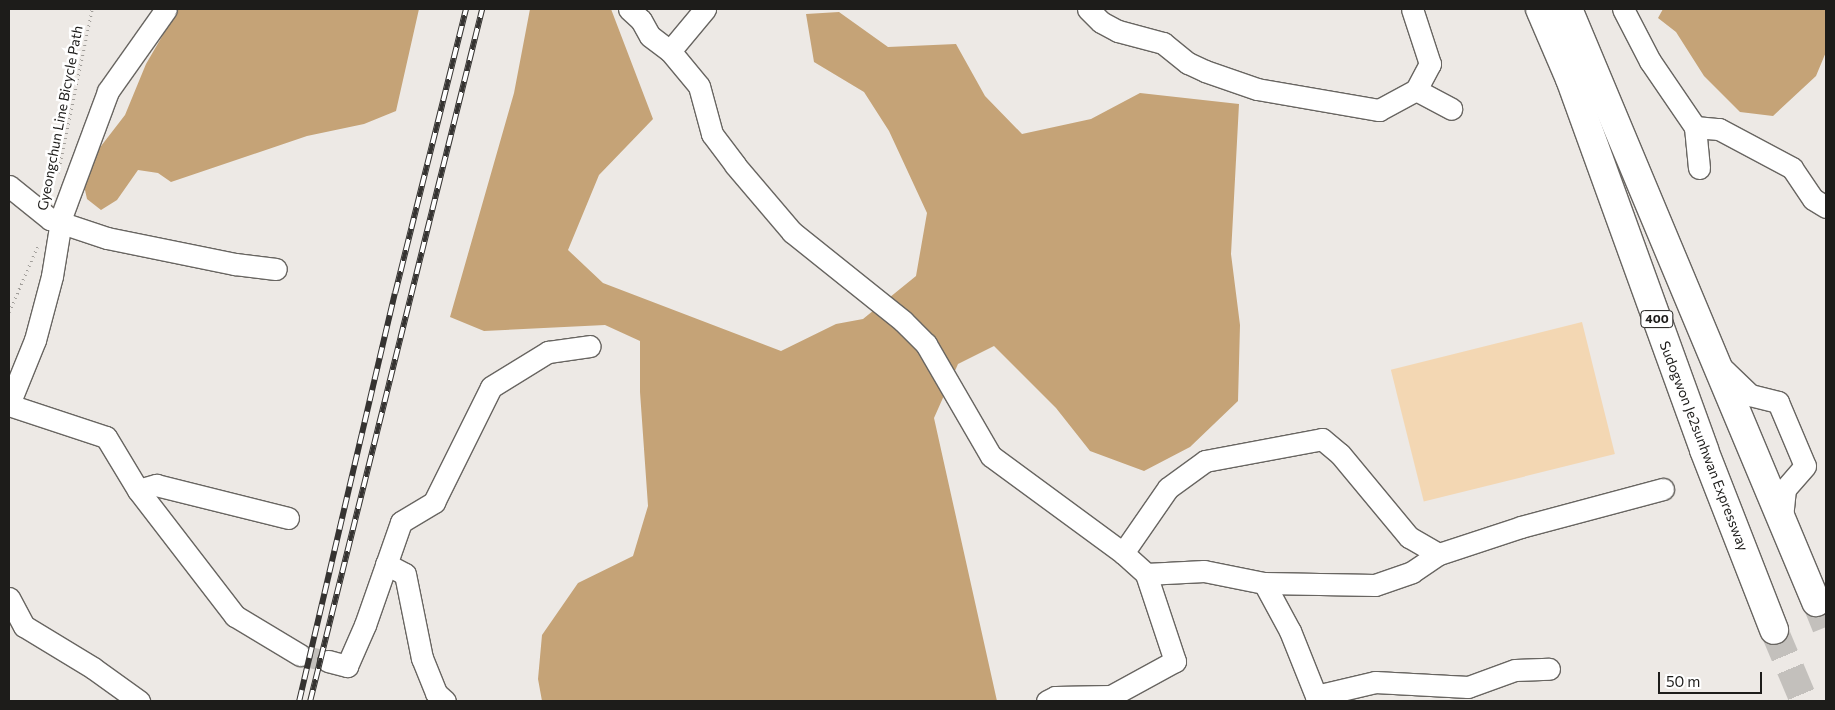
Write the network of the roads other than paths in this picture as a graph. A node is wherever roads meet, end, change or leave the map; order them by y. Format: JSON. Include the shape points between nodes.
{"nodes":[{"id":1,"x":166,"y":9,"type":"edge"},
{"id":2,"x":629,"y":9,"type":"edge"},
{"id":3,"x":705,"y":9,"type":"edge"},
{"id":4,"x":1088,"y":9,"type":"edge"},
{"id":5,"x":1412,"y":9,"type":"edge"},
{"id":6,"x":1540,"y":9,"type":"edge"},
{"id":7,"x":1568,"y":9,"type":"edge"},
{"id":8,"x":1623,"y":9,"type":"edge"},
{"id":9,"x":670,"y":50,"type":"junction"},
{"id":10,"x":1416,"y":90,"type":"junction"},
{"id":11,"x":1451,"y":109,"type":"dead end"},
{"id":12,"x":1695,"y":127,"type":"junction"},
{"id":13,"x":1698,"y":168,"type":"dead end"},
{"id":14,"x":9,"y":186,"type":"edge"},
{"id":15,"x":1826,"y":207,"type":"edge"},
{"id":16,"x":58,"y":219,"type":"junction"},
{"id":17,"x":276,"y":269,"type":"dead end"},
{"id":18,"x":590,"y":346,"type":"dead end"},
{"id":19,"x":1718,"y":364,"type":"junction"},
{"id":20,"x":9,"y":404,"type":"edge"},
{"id":21,"x":138,"y":490,"type":"junction"},
{"id":22,"x":1663,"y":490,"type":"dead end"},
{"id":23,"x":288,"y":518,"type":"dead end"},
{"id":24,"x":1782,"y":518,"type":"junction"},
{"id":25,"x":1123,"y":553,"type":"junction"},
{"id":26,"x":1438,"y":554,"type":"junction"},
{"id":27,"x":386,"y":564,"type":"junction"},
{"id":28,"x":1146,"y":574,"type":"junction"},
{"id":29,"x":1264,"y":583,"type":"junction"},
{"id":30,"x":9,"y":598,"type":"edge"},
{"id":31,"x":1816,"y":602,"type":"tunnel mouth"},
{"id":32,"x":1774,"y":630,"type":"tunnel mouth"},
{"id":33,"x":300,"y":655,"type":"tunnel mouth"},
{"id":34,"x":328,"y":661,"type":"tunnel mouth"},
{"id":35,"x":1549,"y":670,"type":"dead end"},
{"id":36,"x":1317,"y":699,"type":"edge"},
{"id":37,"x":139,"y":701,"type":"edge"},
{"id":38,"x":444,"y":701,"type":"edge"},
{"id":39,"x":1046,"y":701,"type":"edge"}],
"edges":[{"from":1,"to":16,"type":"street","via":[[108,91]]},
{"from":2,"to":9,"type":"street","via":[[641,20],[650,36]]},
{"from":3,"to":9,"type":"street"},
{"from":4,"to":10,"type":"street","via":[[1101,22],[1118,31],[1148,37],[1197,67],[1256,89],[1379,110]]},
{"from":5,"to":10,"type":"street","via":[[1430,64]]},
{"from":6,"to":32,"type":"highway","name":"Sudogwon Je2sunhwan Expressway","number":"400","via":[[1570,79],[1704,450]]},
{"from":7,"to":19,"type":"highway","number":"400"},
{"from":8,"to":12,"type":"street","via":[[1650,61]]},
{"from":9,"to":25,"type":"street","via":[[699,86],[712,134],[736,165],[792,232],[903,321],[926,344],[991,456]]},
{"from":10,"to":11,"type":"street"},
{"from":12,"to":13,"type":"street"},
{"from":12,"to":15,"type":"street","via":[[1719,129],[1792,168],[1813,199]]},
{"from":14,"to":16,"type":"street"},
{"from":16,"to":17,"type":"street","via":[[106,238]]},
{"from":16,"to":20,"type":"street","via":[[52,276],[35,340]]},
{"from":18,"to":27,"type":"street","via":[[548,352],[491,387],[434,502],[400,522]]},
{"from":19,"to":24,"type":"highway","number":"400"},
{"from":19,"to":24,"type":"street","via":[[1750,395],[1778,402],[1805,466],[1785,489]]},
{"from":20,"to":21,"type":"street","via":[[106,436]]},
{"from":21,"to":23,"type":"street","via":[[156,485]]},
{"from":21,"to":33,"type":"street","via":[[235,616]]},
{"from":22,"to":26,"type":"street","via":[[1521,527]]},
{"from":24,"to":31,"type":"highway","number":"400"},
{"from":25,"to":26,"type":"street","via":[[1168,488],[1205,461],[1322,439],[1340,454],[1409,537]]},
{"from":25,"to":28,"type":"street"},
{"from":26,"to":29,"type":"street","via":[[1412,572],[1375,585]]},
{"from":27,"to":34,"type":"street","via":[[347,666]]},
{"from":27,"to":38,"type":"street","via":[[405,574],[422,658],[436,693]]},
{"from":28,"to":29,"type":"street","via":[[1204,571]]},
{"from":28,"to":39,"type":"street","via":[[1174,661],[1111,696],[1054,697]]},
{"from":29,"to":36,"type":"street","via":[[1290,631]]},
{"from":30,"to":37,"type":"street","via":[[24,626],[93,668]]},
{"from":35,"to":36,"type":"street","via":[[1516,670],[1468,687],[1376,682]]}]}
